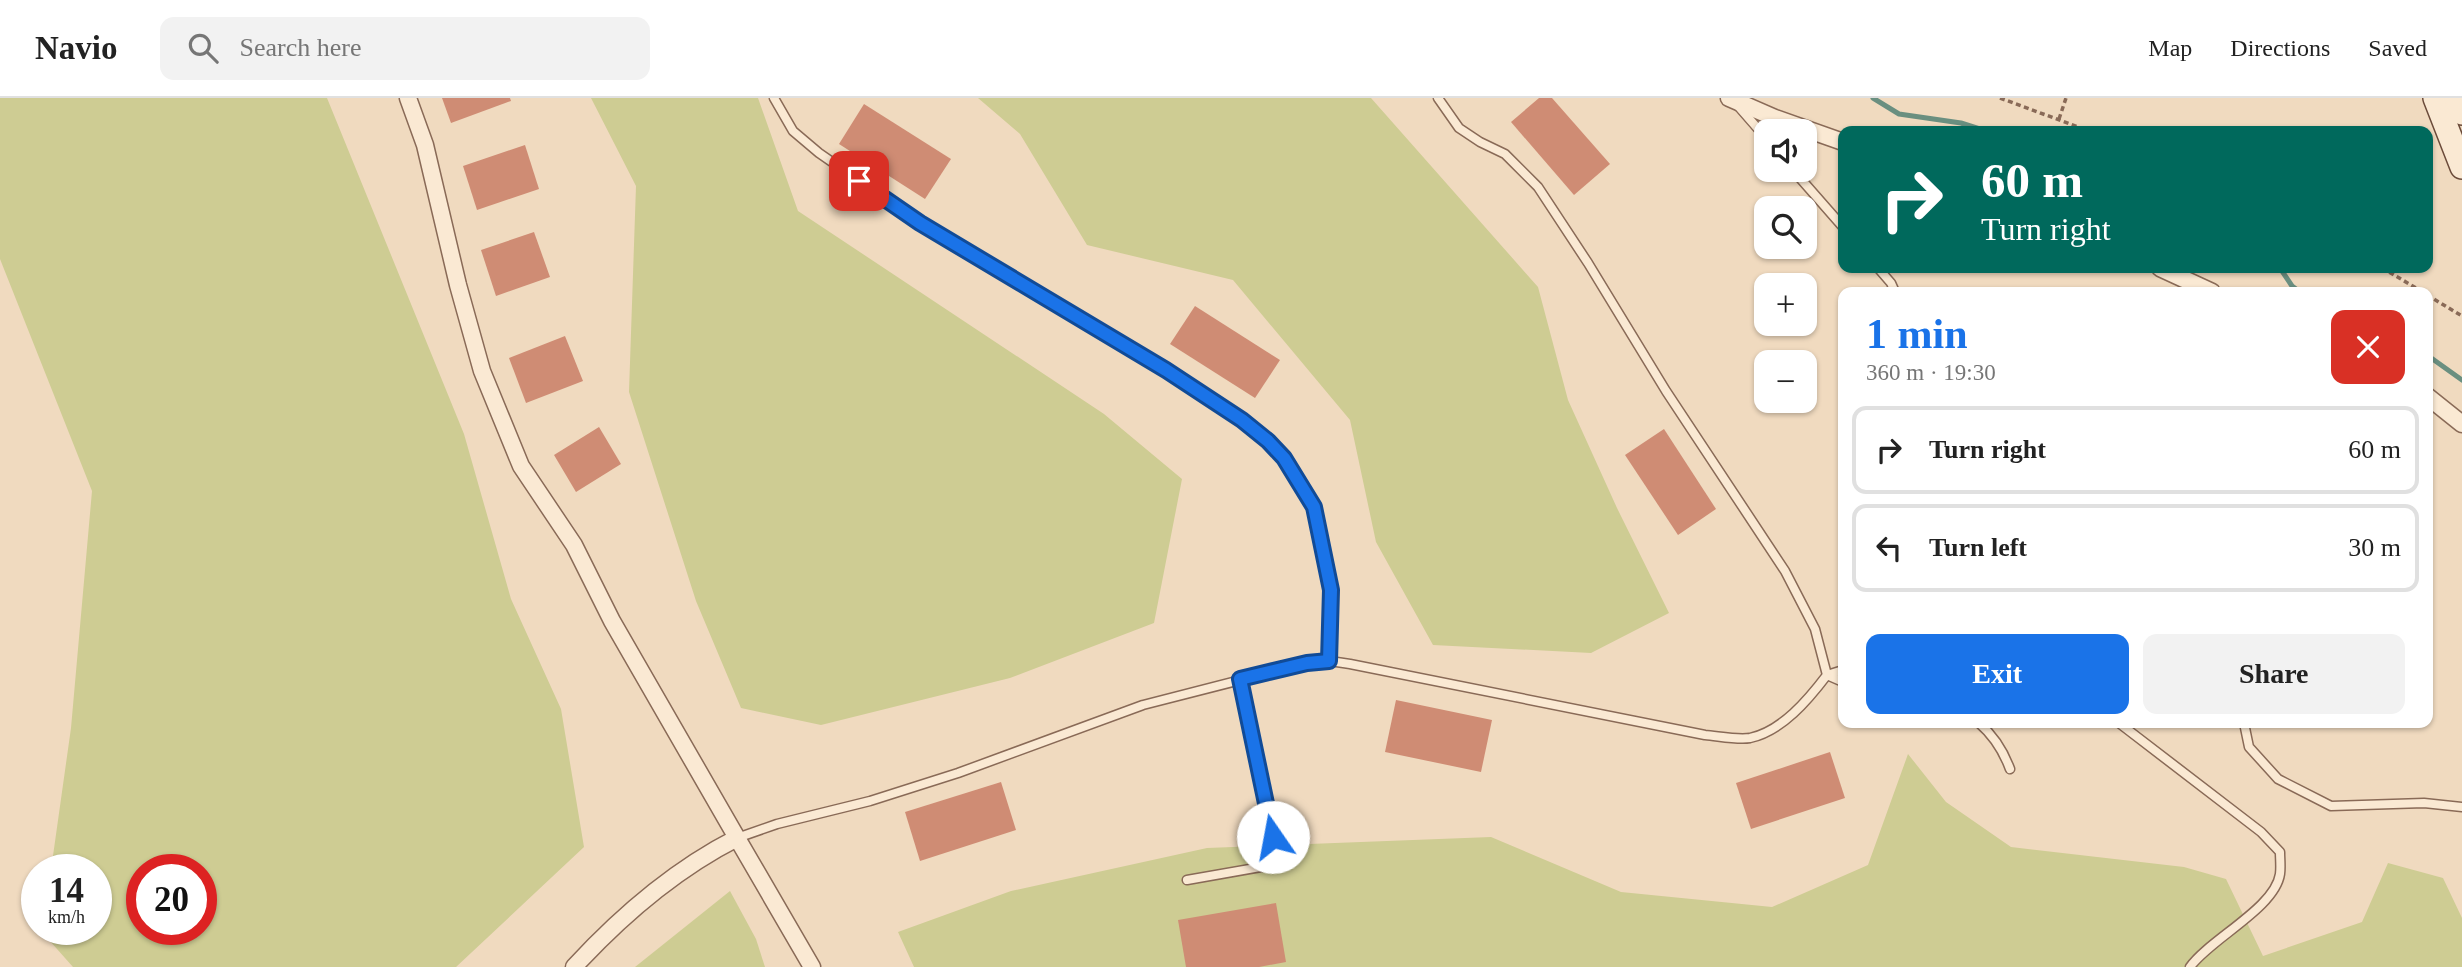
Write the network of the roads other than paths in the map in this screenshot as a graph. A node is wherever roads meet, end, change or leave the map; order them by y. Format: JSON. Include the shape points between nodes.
{"nodes":[{"id":1,"x":408,"y":98,"type":"edge"},
{"id":2,"x":774,"y":98,"type":"edge"},
{"id":3,"x":1438,"y":98,"type":"edge"},
{"id":4,"x":2435,"y":98,"type":"edge"},
{"id":5,"x":2456,"y":98,"type":"edge"},
{"id":6,"x":1731,"y":99,"type":"edge"},
{"id":7,"x":2462,"y":113,"type":"edge"},
{"id":8,"x":1754,"y":125,"type":"edge"},
{"id":9,"x":1838,"y":140,"type":"edge"},
{"id":10,"x":2462,"y":166,"type":"edge"},
{"id":11,"x":1804,"y":182,"type":"edge"},
{"id":12,"x":1838,"y":221,"type":"edge"},
{"id":13,"x":1882,"y":273,"type":"edge"},
{"id":14,"x":2171,"y":273,"type":"edge"},
{"id":15,"x":1893,"y":287,"type":"edge"},
{"id":16,"x":2201,"y":287,"type":"edge"},
{"id":17,"x":2433,"y":401,"type":"edge"},
{"id":18,"x":2462,"y":424,"type":"edge"},
{"id":19,"x":1329,"y":661,"type":"junction"},
{"id":20,"x":1838,"y":672,"type":"edge"},
{"id":21,"x":1828,"y":675,"type":"junction"},
{"id":22,"x":1240,"y":679,"type":"junction"},
{"id":23,"x":1838,"y":679,"type":"edge"},
{"id":24,"x":1986,"y":728,"type":"edge"},
{"id":25,"x":2126,"y":728,"type":"edge"},
{"id":26,"x":2245,"y":728,"type":"edge"},
{"id":27,"x":2010,"y":769,"type":"dead end"},
{"id":28,"x":2462,"y":807,"type":"edge"},
{"id":29,"x":737,"y":838,"type":"junction"},
{"id":30,"x":1187,"y":880,"type":"dead end"},
{"id":31,"x":574,"y":967,"type":"edge"},
{"id":32,"x":812,"y":967,"type":"edge"},
{"id":33,"x":2190,"y":967,"type":"edge"}],
"edges":[{"from":1,"to":29,"type":"street","via":[[425,145],[482,371],[521,466],[574,545],[612,621]]},
{"from":2,"to":19,"type":"lane","via":[[793,131],[819,153],[920,223],[1166,370],[1268,441],[1314,507],[1331,590]]},
{"from":3,"to":21,"type":"lane","via":[[1459,128],[1505,154],[1538,187],[1785,571],[1815,629]]},
{"from":4,"to":10,"type":"main road"},
{"from":5,"to":7,"type":"main road"},
{"from":6,"to":8,"type":"lane"},
{"from":6,"to":9,"type":"street"},
{"from":11,"to":12,"type":"lane"},
{"from":13,"to":15,"type":"lane"},
{"from":14,"to":16,"type":"street"},
{"from":17,"to":18,"type":"street"},
{"from":19,"to":21,"type":"lane","via":[[1705,735],[1749,738],[1784,723]]},
{"from":19,"to":22,"type":"lane"},
{"from":20,"to":21,"type":"lane"},
{"from":21,"to":23,"type":"lane"},
{"from":22,"to":29,"type":"lane","via":[[1143,705],[957,774]]},
{"from":22,"to":30,"type":"lane","via":[[1278,864]]},
{"from":24,"to":27,"type":"lane"},
{"from":25,"to":33,"type":"lane","via":[[2261,832],[2280,852],[2280,876],[2272,893],[2199,954]]},
{"from":26,"to":28,"type":"lane","via":[[2249,747],[2278,779],[2330,806],[2424,803]]},
{"from":29,"to":31,"type":"street","via":[[665,883],[613,926]]},
{"from":29,"to":32,"type":"street"}]}
